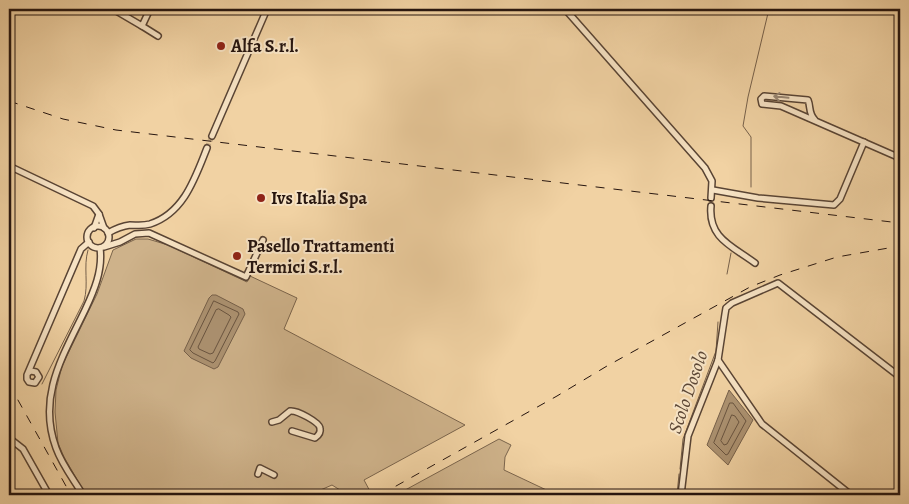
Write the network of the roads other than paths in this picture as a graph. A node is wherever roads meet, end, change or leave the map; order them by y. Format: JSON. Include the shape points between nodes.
{"nodes":[{"id":1,"x":113,"y":9,"type":"edge"},
{"id":2,"x":150,"y":9,"type":"edge"},
{"id":3,"x":267,"y":9,"type":"edge"},
{"id":4,"x":565,"y":9,"type":"edge"},
{"id":5,"x":142,"y":26,"type":"junction"},
{"id":6,"x":158,"y":36,"type":"dead end"},
{"id":7,"x":815,"y":120,"type":"junction"},
{"id":8,"x":212,"y":136,"type":"tunnel mouth"},
{"id":9,"x":864,"y":142,"type":"junction"},
{"id":10,"x":207,"y":148,"type":"tunnel mouth"},
{"id":11,"x":900,"y":158,"type":"edge"},
{"id":12,"x":9,"y":166,"type":"edge"},
{"id":13,"x":713,"y":190,"type":"junction"},
{"id":14,"x":711,"y":198,"type":"dead end"},
{"id":15,"x":710,"y":206,"type":"dead end"},
{"id":16,"x":99,"y":214,"type":"junction"},
{"id":17,"x":94,"y":228,"type":"junction"},
{"id":18,"x":107,"y":233,"type":"junction"},
{"id":19,"x":263,"y":240,"type":"dead end"},
{"id":20,"x":89,"y":242,"type":"junction"},
{"id":21,"x":120,"y":242,"type":"junction"},
{"id":22,"x":102,"y":247,"type":"junction"},
{"id":23,"x":755,"y":263,"type":"dead end"},
{"id":24,"x":718,"y":360,"type":"junction"},
{"id":25,"x":31,"y":364,"type":"junction"},
{"id":26,"x":34,"y":371,"type":"junction"},
{"id":27,"x":28,"y":374,"type":"junction"},
{"id":28,"x":900,"y":377,"type":"edge"},
{"id":29,"x":272,"y":422,"type":"dead end"},
{"id":30,"x":292,"y":431,"type":"dead end"},
{"id":31,"x":9,"y":438,"type":"edge"},
{"id":32,"x":258,"y":474,"type":"dead end"},
{"id":33,"x":274,"y":475,"type":"dead end"},
{"id":34,"x":49,"y":495,"type":"edge"},
{"id":35,"x":82,"y":495,"type":"edge"},
{"id":36,"x":681,"y":495,"type":"edge"},
{"id":37,"x":851,"y":495,"type":"edge"}],
"edges":[{"from":1,"to":5,"type":"street"},
{"from":2,"to":5,"type":"street"},
{"from":3,"to":8,"type":"street"},
{"from":4,"to":13,"type":"street","via":[[705,168]]},
{"from":5,"to":6,"type":"street"},
{"from":7,"to":7,"type":"street","one_way":true,"via":[[809,111],[808,100],[764,96],[761,99],[765,106],[781,106]]},
{"from":7,"to":9,"type":"street"},
{"from":9,"to":11,"type":"street"},
{"from":9,"to":13,"type":"street","via":[[840,199],[834,205]]},
{"from":10,"to":18,"type":"street","via":[[189,190],[172,211],[151,223],[122,226]]},
{"from":12,"to":16,"type":"street","via":[[93,206]]},
{"from":13,"to":14,"type":"street"},
{"from":15,"to":23,"type":"street","via":[[714,231]]},
{"from":16,"to":17,"type":"street"},
{"from":16,"to":18,"type":"street"},
{"from":17,"to":18,"type":"street"},
{"from":17,"to":20,"type":"street","via":[[88,234]]},
{"from":18,"to":21,"type":"street","via":[[114,241]]},
{"from":18,"to":22,"type":"street","via":[[108,242]]},
{"from":19,"to":21,"type":"street","via":[[246,277],[149,233],[135,234]]},
{"from":20,"to":22,"type":"street","via":[[92,246]]},
{"from":20,"to":25,"type":"street","via":[[81,249]]},
{"from":21,"to":22,"type":"street"},
{"from":22,"to":35,"type":"street","via":[[95,288],[58,366],[50,404],[57,449]]},
{"from":24,"to":28,"type":"street","via":[[726,308],[778,282]]},
{"from":24,"to":36,"type":"street","via":[[688,436]]},
{"from":24,"to":37,"type":"street","via":[[762,424]]},
{"from":25,"to":26,"type":"street"},
{"from":25,"to":27,"type":"street"},
{"from":26,"to":27,"type":"street"},
{"from":26,"to":27,"type":"street","via":[[39,376],[35,383],[28,381]]},
{"from":29,"to":30,"type":"street","via":[[290,410],[296,410],[318,424],[320,433],[315,438]]},
{"from":31,"to":34,"type":"street","via":[[23,449]]},
{"from":32,"to":33,"type":"street","via":[[260,468]]}]}
